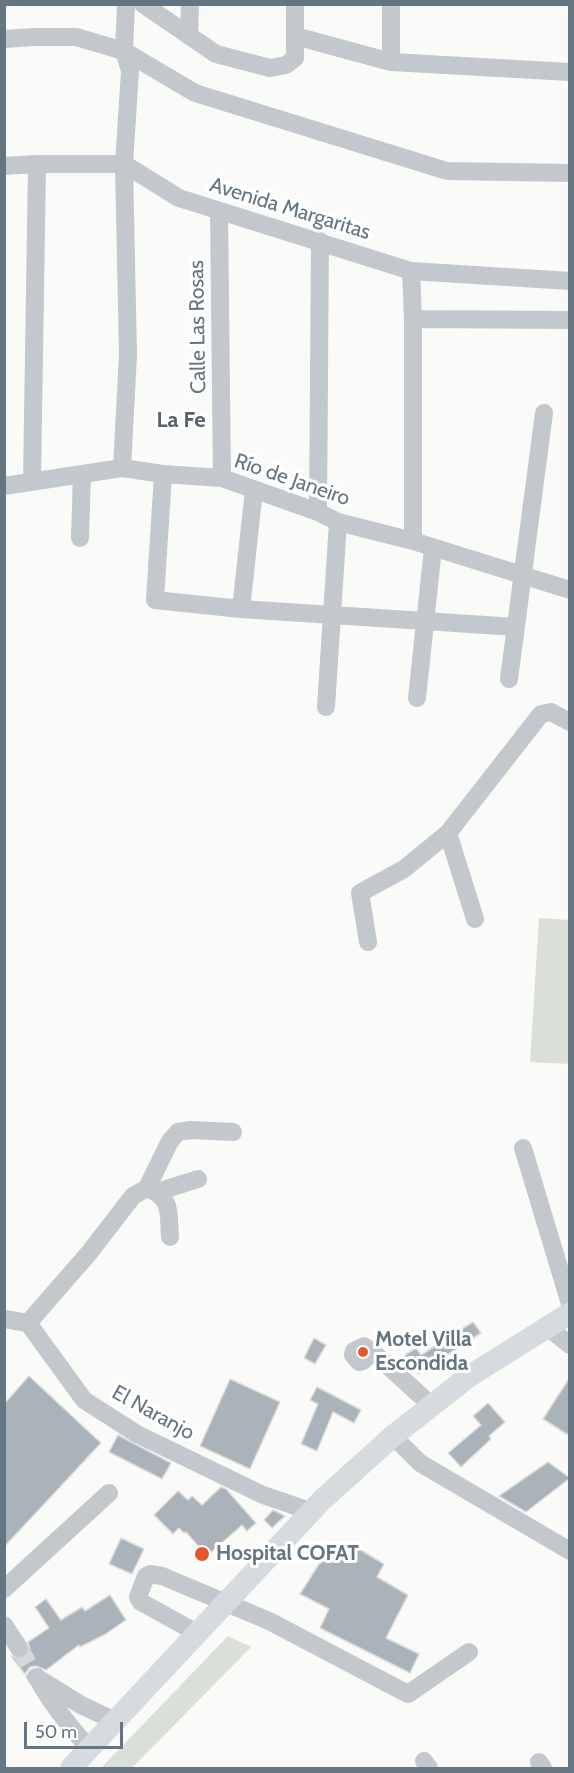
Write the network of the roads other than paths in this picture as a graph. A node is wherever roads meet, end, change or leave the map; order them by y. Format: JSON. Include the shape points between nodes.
{"nodes":[{"id":1,"x":126,"y":4,"type":"edge"},
{"id":2,"x":143,"y":4,"type":"edge"},
{"id":3,"x":190,"y":4,"type":"edge"},
{"id":4,"x":295,"y":4,"type":"edge"},
{"id":5,"x":391,"y":4,"type":"edge"},
{"id":6,"x":189,"y":36,"type":"junction"},
{"id":7,"x":296,"y":36,"type":"junction"},
{"id":8,"x":4,"y":39,"type":"edge"},
{"id":9,"x":124,"y":51,"type":"junction"},
{"id":10,"x":391,"y":62,"type":"junction"},
{"id":11,"x":570,"y":72,"type":"edge"},
{"id":12,"x":37,"y":164,"type":"junction"},
{"id":13,"x":124,"y":164,"type":"junction"},
{"id":14,"x":4,"y":166,"type":"edge"},
{"id":15,"x":570,"y":173,"type":"edge"},
{"id":16,"x":219,"y":211,"type":"junction"},
{"id":17,"x":320,"y":242,"type":"junction"},
{"id":18,"x":411,"y":271,"type":"junction"},
{"id":19,"x":570,"y":281,"type":"edge"},
{"id":20,"x":413,"y":319,"type":"junction"},
{"id":21,"x":570,"y":320,"type":"edge"},
{"id":22,"x":544,"y":413,"type":"dead end"},
{"id":23,"x":122,"y":468,"type":"junction"},
{"id":24,"x":82,"y":474,"type":"junction"},
{"id":25,"x":164,"y":474,"type":"junction"},
{"id":26,"x":222,"y":478,"type":"junction"},
{"id":27,"x":32,"y":481,"type":"junction"},
{"id":28,"x":4,"y":486,"type":"edge"},
{"id":29,"x":254,"y":490,"type":"junction"},
{"id":30,"x":318,"y":512,"type":"junction"},
{"id":31,"x":338,"y":522,"type":"junction"},
{"id":32,"x":80,"y":538,"type":"dead end"},
{"id":33,"x":413,"y":541,"type":"junction"},
{"id":34,"x":433,"y":548,"type":"junction"},
{"id":35,"x":524,"y":575,"type":"junction"},
{"id":36,"x":570,"y":590,"type":"edge"},
{"id":37,"x":241,"y":609,"type":"junction"},
{"id":38,"x":332,"y":615,"type":"junction"},
{"id":39,"x":425,"y":622,"type":"junction"},
{"id":40,"x":516,"y":627,"type":"junction"},
{"id":41,"x":509,"y":679,"type":"dead end"},
{"id":42,"x":417,"y":698,"type":"dead end"},
{"id":43,"x":326,"y":707,"type":"dead end"},
{"id":44,"x":570,"y":722,"type":"edge"},
{"id":45,"x":448,"y":833,"type":"junction"},
{"id":46,"x":475,"y":919,"type":"dead end"},
{"id":47,"x":369,"y":942,"type":"dead end"},
{"id":48,"x":233,"y":1132,"type":"dead end"},
{"id":49,"x":524,"y":1148,"type":"dead end"},
{"id":50,"x":198,"y":1179,"type":"dead end"},
{"id":51,"x":152,"y":1190,"type":"junction"},
{"id":52,"x":170,"y":1238,"type":"dead end"},
{"id":53,"x":570,"y":1304,"type":"edge"},
{"id":54,"x":570,"y":1313,"type":"edge"},
{"id":55,"x":4,"y":1319,"type":"edge"},
{"id":56,"x":28,"y":1323,"type":"junction"},
{"id":57,"x":546,"y":1326,"type":"junction"},
{"id":58,"x":570,"y":1345,"type":"edge"},
{"id":59,"x":372,"y":1352,"type":"dead end"},
{"id":60,"x":430,"y":1405,"type":"junction"},
{"id":61,"x":393,"y":1436,"type":"junction"},
{"id":62,"x":109,"y":1493,"type":"dead end"},
{"id":63,"x":310,"y":1511,"type":"junction"},
{"id":64,"x":570,"y":1551,"type":"edge"},
{"id":65,"x":4,"y":1589,"type":"edge"},
{"id":66,"x":223,"y":1604,"type":"junction"},
{"id":67,"x":4,"y":1625,"type":"edge"},
{"id":68,"x":197,"y":1633,"type":"junction"},
{"id":69,"x":19,"y":1648,"type":"tunnel mouth"},
{"id":70,"x":469,"y":1652,"type":"dead end"},
{"id":71,"x":115,"y":1721,"type":"junction"},
{"id":72,"x":90,"y":1749,"type":"junction"},
{"id":73,"x":71,"y":1768,"type":"edge"}],
"edges":[{"from":1,"to":9,"type":"street"},
{"from":2,"to":6,"type":"street"},
{"from":3,"to":6,"type":"street"},
{"from":4,"to":7,"type":"street"},
{"from":5,"to":10,"type":"street"},
{"from":6,"to":7,"type":"street","via":[[216,54],[270,68],[296,58]]},
{"from":7,"to":10,"type":"street"},
{"from":8,"to":9,"type":"street","via":[[76,37]]},
{"from":9,"to":13,"type":"street","via":[[130,71]]},
{"from":9,"to":15,"type":"street","via":[[195,93],[447,171]]},
{"from":10,"to":11,"type":"street"},
{"from":12,"to":13,"type":"street"},
{"from":12,"to":14,"type":"street"},
{"from":12,"to":27,"type":"street"},
{"from":13,"to":16,"type":"street","name":"Avenida Margaritas","via":[[178,198]]},
{"from":13,"to":23,"type":"street","via":[[128,355]]},
{"from":16,"to":17,"type":"street","name":"Avenida Margaritas"},
{"from":16,"to":26,"type":"street","name":"Calle Las Rosas"},
{"from":17,"to":18,"type":"street","name":"Avenida Margaritas"},
{"from":17,"to":30,"type":"street"},
{"from":18,"to":19,"type":"street","name":"Avenida Margaritas"},
{"from":18,"to":20,"type":"street"},
{"from":20,"to":21,"type":"street"},
{"from":20,"to":33,"type":"street"},
{"from":22,"to":35,"type":"street"},
{"from":23,"to":24,"type":"street","name":"Río de Janeiro"},
{"from":23,"to":25,"type":"street","name":"Río de Janeiro"},
{"from":24,"to":27,"type":"street","name":"Río de Janeiro"},
{"from":24,"to":32,"type":"street"},
{"from":25,"to":26,"type":"street","name":"Río de Janeiro"},
{"from":25,"to":37,"type":"street","via":[[155,600]]},
{"from":26,"to":29,"type":"street","name":"Río de Janeiro"},
{"from":27,"to":28,"type":"street","name":"Río de Janeiro"},
{"from":29,"to":30,"type":"street","name":"Río de Janeiro"},
{"from":29,"to":37,"type":"street"},
{"from":30,"to":31,"type":"street","name":"Río de Janeiro"},
{"from":31,"to":33,"type":"street","name":"Río de Janeiro"},
{"from":31,"to":38,"type":"street"},
{"from":33,"to":34,"type":"street","name":"Río de Janeiro"},
{"from":34,"to":35,"type":"street","name":"Río de Janeiro"},
{"from":34,"to":39,"type":"street"},
{"from":35,"to":36,"type":"street","name":"Río de Janeiro"},
{"from":35,"to":40,"type":"street"},
{"from":37,"to":38,"type":"street"},
{"from":38,"to":39,"type":"street"},
{"from":38,"to":43,"type":"street"},
{"from":39,"to":40,"type":"street"},
{"from":39,"to":42,"type":"street"},
{"from":40,"to":41,"type":"street"},
{"from":44,"to":45,"type":"street","via":[[551,712],[541,714]]},
{"from":45,"to":46,"type":"street"},
{"from":45,"to":47,"type":"street","via":[[404,869],[360,893]]},
{"from":48,"to":51,"type":"street","via":[[178,1132],[170,1141]]},
{"from":49,"to":53,"type":"street"},
{"from":50,"to":51,"type":"street"},
{"from":51,"to":52,"type":"street","via":[[164,1197]]},
{"from":51,"to":56,"type":"street","via":[[133,1196]]},
{"from":54,"to":57,"type":"main road"},
{"from":55,"to":56,"type":"street"},
{"from":56,"to":63,"type":"street","name":"El Naranjo","via":[[84,1400],[137,1434],[263,1495]]},
{"from":57,"to":58,"type":"street"},
{"from":57,"to":60,"type":"main road"},
{"from":59,"to":60,"type":"street"},
{"from":60,"to":61,"type":"main road"},
{"from":61,"to":63,"type":"main road"},
{"from":61,"to":64,"type":"street","via":[[420,1463]]},
{"from":62,"to":65,"type":"street"},
{"from":63,"to":66,"type":"main road"},
{"from":66,"to":68,"type":"main road"},
{"from":66,"to":68,"type":"street","via":[[162,1576],[146,1576],[138,1598],[141,1602]]},
{"from":66,"to":70,"type":"street","via":[[269,1621],[408,1694]]},
{"from":67,"to":69,"type":"street"},
{"from":68,"to":71,"type":"main road"},
{"from":71,"to":72,"type":"main road"},
{"from":71,"to":72,"type":"street","via":[[36,1677],[49,1700]]},
{"from":72,"to":73,"type":"main road"}]}
